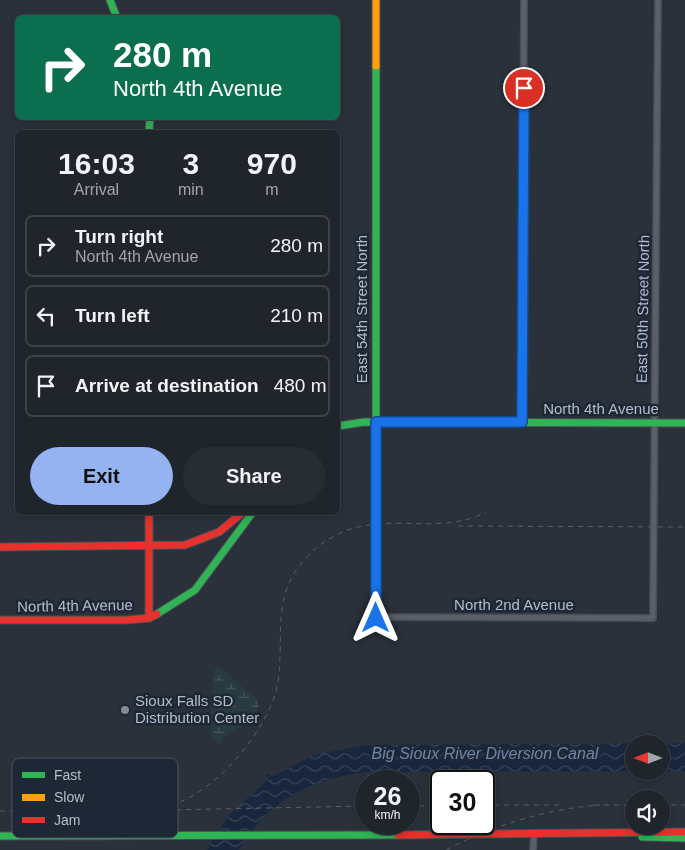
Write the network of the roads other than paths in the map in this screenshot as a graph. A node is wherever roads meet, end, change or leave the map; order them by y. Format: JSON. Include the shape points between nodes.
{"nodes":[{"id":1,"x":110,"y":0,"type":"edge"},
{"id":2,"x":376,"y":0,"type":"edge"},
{"id":3,"x":524,"y":0,"type":"edge"},
{"id":4,"x":658,"y":0,"type":"edge"},
{"id":5,"x":116,"y":15,"type":"edge"},
{"id":6,"x":376,"y":422,"type":"junction"},
{"id":7,"x":522,"y":422,"type":"junction"},
{"id":8,"x":654,"y":423,"type":"junction"},
{"id":9,"x":685,"y":423,"type":"edge"},
{"id":10,"x":340,"y":426,"type":"edge"},
{"id":11,"x":149,"y":515,"type":"edge"},
{"id":12,"x":239,"y":515,"type":"edge"},
{"id":13,"x":251,"y":515,"type":"edge"},
{"id":14,"x":0,"y":547,"type":"edge"},
{"id":15,"x":149,"y":547,"type":"junction"},
{"id":16,"x":149,"y":618,"type":"junction"},
{"id":17,"x":376,"y":618,"type":"joint"},
{"id":18,"x":652,"y":618,"type":"joint"},
{"id":19,"x":0,"y":620,"type":"edge"},
{"id":20,"x":685,"y":832,"type":"edge"},
{"id":21,"x":602,"y":834,"type":"junction"},
{"id":22,"x":178,"y":835,"type":"edge"},
{"id":23,"x":534,"y":835,"type":"junction"},
{"id":24,"x":685,"y":838,"type":"edge"},
{"id":25,"x":532,"y":850,"type":"edge"}],
"edges":[{"from":1,"to":5,"type":"street"},
{"from":2,"to":6,"type":"street","name":"East 54th Street North"},
{"from":3,"to":7,"type":"street"},
{"from":4,"to":8,"type":"street","name":"East 50th Street North"},
{"from":6,"to":7,"type":"street","name":"North 4th Avenue"},
{"from":6,"to":10,"type":"street","name":"North 4th Avenue"},
{"from":6,"to":17,"type":"street","name":"East 54th Street North"},
{"from":7,"to":8,"type":"street","name":"North 4th Avenue"},
{"from":8,"to":9,"type":"street","name":"North 4th Avenue"},
{"from":8,"to":18,"type":"street","name":"East 50th Street North"},
{"from":11,"to":15,"type":"street"},
{"from":12,"to":15,"type":"street","via":[[220,532],[203,540]]},
{"from":13,"to":16,"type":"street","name":"North 4th Avenue","via":[[195,590],[174,607]]},
{"from":14,"to":15,"type":"street"},
{"from":15,"to":16,"type":"street"},
{"from":16,"to":19,"type":"street","name":"North 4th Avenue"},
{"from":17,"to":18,"type":"street","name":"North 2nd Avenue"},
{"from":20,"to":21,"type":"street"},
{"from":21,"to":23,"type":"street"},
{"from":21,"to":24,"type":"street"},
{"from":22,"to":23,"type":"street"},
{"from":23,"to":25,"type":"street"}]}
